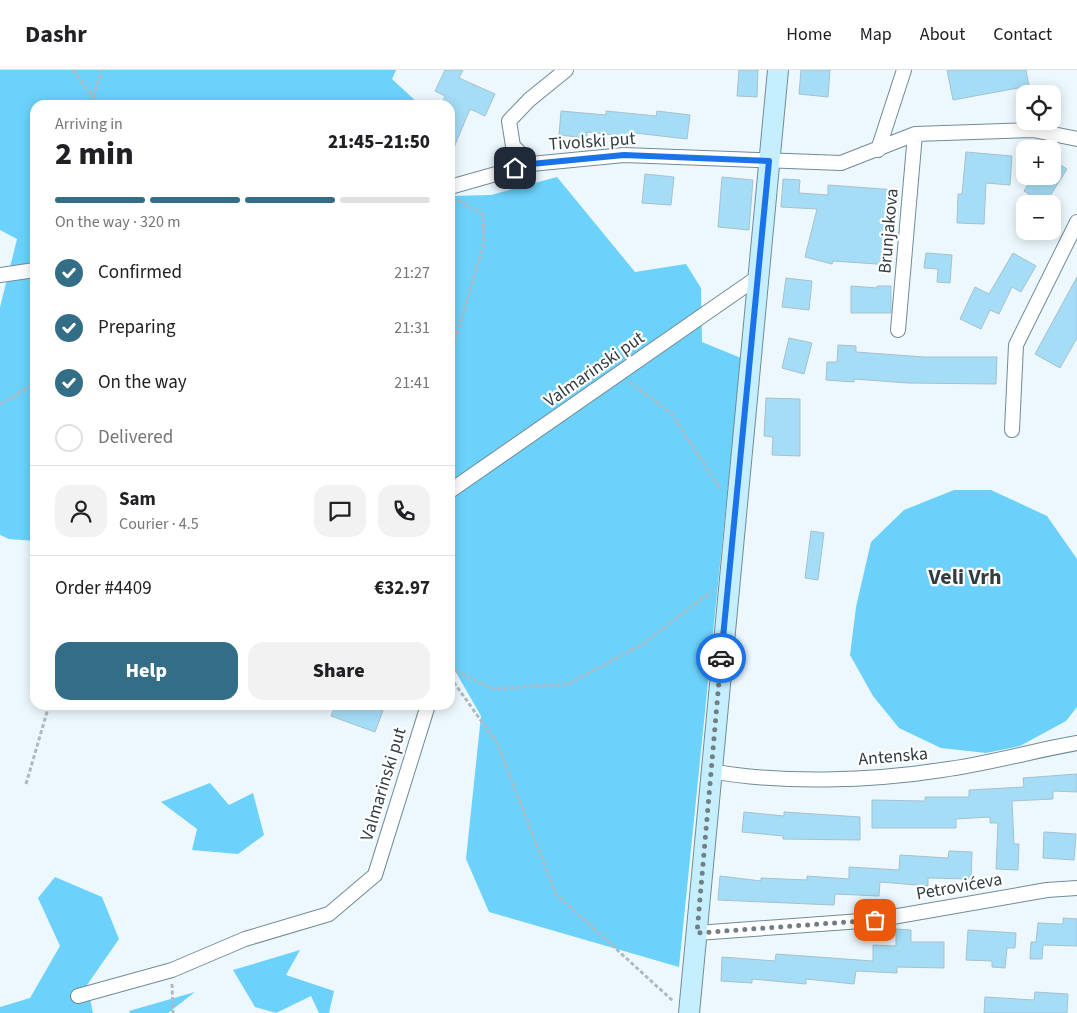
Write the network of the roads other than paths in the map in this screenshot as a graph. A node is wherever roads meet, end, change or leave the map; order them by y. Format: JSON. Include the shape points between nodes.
{"nodes":[{"id":1,"x":566,"y":70,"type":"edge"},
{"id":2,"x":778,"y":70,"type":"edge"},
{"id":3,"x":904,"y":70,"type":"edge"},
{"id":4,"x":915,"y":134,"type":"junction"},
{"id":5,"x":1077,"y":139,"type":"edge"},
{"id":6,"x":878,"y":150,"type":"junction"},
{"id":7,"x":769,"y":161,"type":"junction"},
{"id":8,"x":531,"y":164,"type":"junction"},
{"id":9,"x":455,"y":186,"type":"edge"},
{"id":10,"x":1077,"y":222,"type":"edge"},
{"id":11,"x":30,"y":271,"type":"edge"},
{"id":12,"x":0,"y":275,"type":"edge"},
{"id":13,"x":758,"y":277,"type":"junction"},
{"id":14,"x":898,"y":330,"type":"dead end"},
{"id":15,"x":1012,"y":430,"type":"dead end"},
{"id":16,"x":455,"y":488,"type":"edge"},
{"id":17,"x":426,"y":710,"type":"edge"},
{"id":18,"x":1077,"y":743,"type":"edge"},
{"id":19,"x":710,"y":771,"type":"junction"},
{"id":20,"x":1077,"y":888,"type":"edge"},
{"id":21,"x":697,"y":933,"type":"junction"},
{"id":22,"x":78,"y":996,"type":"dead end"},
{"id":23,"x":684,"y":1010,"type":"edge"}],
"edges":[{"from":1,"to":8,"type":"street","via":[[509,121],[513,146]]},
{"from":2,"to":7,"type":"street"},
{"from":3,"to":6,"type":"street"},
{"from":4,"to":5,"type":"street","via":[[1033,130]]},
{"from":4,"to":6,"type":"street"},
{"from":4,"to":14,"type":"street","name":"Brunjakova"},
{"from":6,"to":7,"type":"street","via":[[841,163]]},
{"from":7,"to":8,"type":"street","name":"Tivolski put","via":[[624,155]]},
{"from":7,"to":13,"type":"street"},
{"from":8,"to":9,"type":"street","name":"Tivolski put"},
{"from":10,"to":15,"type":"street","via":[[1016,345]]},
{"from":11,"to":12,"type":"street"},
{"from":13,"to":16,"type":"street","name":"Valmarinski put"},
{"from":13,"to":19,"type":"street"},
{"from":17,"to":22,"type":"street","name":"Valmarinski put","via":[[375,875],[329,914],[245,940],[172,970]]},
{"from":18,"to":19,"type":"street","name":"Antenska","via":[[942,770],[876,778],[737,776]]},
{"from":19,"to":21,"type":"street"},
{"from":20,"to":21,"type":"street","name":"Petrovićeva","via":[[1047,890],[875,920]]},
{"from":21,"to":23,"type":"street"}]}
